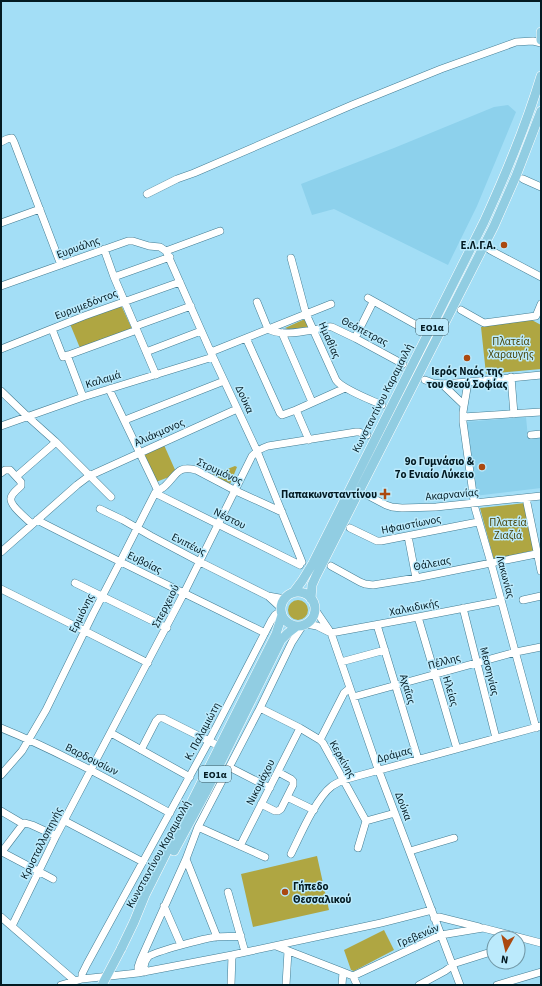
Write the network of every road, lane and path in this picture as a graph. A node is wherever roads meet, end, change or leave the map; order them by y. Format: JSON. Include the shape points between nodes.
{"nodes":[{"id":1,"x":541,"y":31,"type":"edge"},
{"id":2,"x":541,"y":40,"type":"edge"},
{"id":3,"x":526,"y":41,"type":"junction"},
{"id":4,"x":541,"y":43,"type":"edge"},
{"id":5,"x":541,"y":76,"type":"edge"},
{"id":6,"x":541,"y":111,"type":"edge"},
{"id":7,"x":1,"y":142,"type":"edge"},
{"id":8,"x":523,"y":179,"type":"dead end"},
{"id":9,"x":541,"y":187,"type":"edge"},
{"id":10,"x":147,"y":194,"type":"dead end"},
{"id":11,"x":40,"y":209,"type":"junction"},
{"id":12,"x":1,"y":224,"type":"edge"},
{"id":13,"x":220,"y":230,"type":"dead end"},
{"id":14,"x":104,"y":249,"type":"junction"},
{"id":15,"x":490,"y":250,"type":"dead end"},
{"id":16,"x":166,"y":252,"type":"junction"},
{"id":17,"x":291,"y":258,"type":"dead end"},
{"id":18,"x":61,"y":265,"type":"junction"},
{"id":19,"x":114,"y":277,"type":"junction"},
{"id":20,"x":541,"y":277,"type":"edge"},
{"id":21,"x":180,"y":282,"type":"junction"},
{"id":22,"x":1,"y":286,"type":"edge"},
{"id":23,"x":124,"y":301,"type":"junction"},
{"id":24,"x":256,"y":302,"type":"dead end"},
{"id":25,"x":331,"y":304,"type":"dead end"},
{"id":26,"x":541,"y":304,"type":"edge"},
{"id":27,"x":191,"y":306,"type":"junction"},
{"id":28,"x":461,"y":310,"type":"dead end"},
{"id":29,"x":306,"y":314,"type":"junction"},
{"id":30,"x":136,"y":328,"type":"junction"},
{"id":31,"x":52,"y":329,"type":"junction"},
{"id":32,"x":268,"y":329,"type":"junction"},
{"id":33,"x":314,"y":330,"type":"junction"},
{"id":34,"x":425,"y":330,"type":"junction"},
{"id":35,"x":201,"y":331,"type":"junction"},
{"id":36,"x":282,"y":333,"type":"junction"},
{"id":37,"x":246,"y":338,"type":"junction"},
{"id":38,"x":356,"y":338,"type":"junction"},
{"id":39,"x":1,"y":349,"type":"edge"},
{"id":40,"x":146,"y":352,"type":"junction"},
{"id":41,"x":212,"y":354,"type":"junction"},
{"id":42,"x":67,"y":355,"type":"junction"},
{"id":43,"x":403,"y":364,"type":"dead end"},
{"id":44,"x":156,"y":375,"type":"junction"},
{"id":45,"x":541,"y":375,"type":"edge"},
{"id":46,"x":511,"y":377,"type":"junction"},
{"id":47,"x":425,"y":380,"type":"dead end"},
{"id":48,"x":224,"y":381,"type":"junction"},
{"id":49,"x":468,"y":382,"type":"junction"},
{"id":50,"x":442,"y":384,"type":"junction"},
{"id":51,"x":345,"y":388,"type":"junction"},
{"id":52,"x":109,"y":389,"type":"junction"},
{"id":53,"x":1,"y":390,"type":"edge"},
{"id":54,"x":83,"y":397,"type":"junction"},
{"id":55,"x":312,"y":402,"type":"junction"},
{"id":56,"x":382,"y":405,"type":"dead end"},
{"id":57,"x":464,"y":405,"type":"junction"},
{"id":58,"x":238,"y":409,"type":"junction"},
{"id":59,"x":296,"y":410,"type":"junction"},
{"id":60,"x":541,"y":412,"type":"edge"},
{"id":61,"x":514,"y":414,"type":"junction"},
{"id":62,"x":27,"y":416,"type":"junction"},
{"id":63,"x":463,"y":418,"type":"junction"},
{"id":64,"x":125,"y":420,"type":"junction"},
{"id":65,"x":1,"y":426,"type":"edge"},
{"id":66,"x":541,"y":434,"type":"edge"},
{"id":67,"x":366,"y":435,"type":"dead end"},
{"id":68,"x":531,"y":435,"type":"dead end"},
{"id":69,"x":309,"y":440,"type":"junction"},
{"id":70,"x":56,"y":442,"type":"junction"},
{"id":71,"x":257,"y":451,"type":"junction"},
{"id":72,"x":140,"y":452,"type":"junction"},
{"id":73,"x":3,"y":471,"type":"edge"},
{"id":74,"x":17,"y":476,"type":"junction"},
{"id":75,"x":89,"y":476,"type":"junction"},
{"id":76,"x":236,"y":491,"type":"junction"},
{"id":77,"x":155,"y":493,"type":"junction"},
{"id":78,"x":367,"y":495,"type":"dead end"},
{"id":79,"x":541,"y":496,"type":"edge"},
{"id":80,"x":111,"y":498,"type":"dead end"},
{"id":81,"x":526,"y":498,"type":"junction"},
{"id":82,"x":474,"y":503,"type":"junction"},
{"id":83,"x":100,"y":509,"type":"dead end"},
{"id":84,"x":282,"y":512,"type":"junction"},
{"id":85,"x":35,"y":522,"type":"junction"},
{"id":86,"x":478,"y":522,"type":"junction"},
{"id":87,"x":219,"y":525,"type":"junction"},
{"id":88,"x":137,"y":528,"type":"junction"},
{"id":89,"x":350,"y":528,"type":"dead end"},
{"id":90,"x":408,"y":536,"type":"junction"},
{"id":91,"x":1,"y":552,"type":"edge"},
{"id":92,"x":539,"y":553,"type":"edge"},
{"id":93,"x":120,"y":562,"type":"junction"},
{"id":94,"x":200,"y":562,"type":"junction"},
{"id":95,"x":301,"y":563,"type":"joint"},
{"id":96,"x":491,"y":563,"type":"junction"},
{"id":97,"x":331,"y":566,"type":"dead end"},
{"id":98,"x":541,"y":571,"type":"edge"},
{"id":99,"x":416,"y":578,"type":"junction"},
{"id":100,"x":75,"y":583,"type":"dead end"},
{"id":101,"x":1,"y":588,"type":"edge"},
{"id":102,"x":184,"y":593,"type":"junction"},
{"id":103,"x":102,"y":596,"type":"junction"},
{"id":104,"x":268,"y":596,"type":"junction"},
{"id":105,"x":289,"y":596,"type":"junction"},
{"id":106,"x":541,"y":596,"type":"edge"},
{"id":107,"x":523,"y":600,"type":"dead end"},
{"id":108,"x":501,"y":601,"type":"junction"},
{"id":109,"x":313,"y":603,"type":"junction"},
{"id":110,"x":463,"y":608,"type":"junction"},
{"id":111,"x":281,"y":611,"type":"junction"},
{"id":112,"x":418,"y":617,"type":"junction"},
{"id":113,"x":302,"y":625,"type":"junction"},
{"id":114,"x":377,"y":625,"type":"junction"},
{"id":115,"x":167,"y":628,"type":"junction"},
{"id":116,"x":85,"y":630,"type":"junction"},
{"id":117,"x":265,"y":633,"type":"junction"},
{"id":118,"x":331,"y":633,"type":"junction"},
{"id":119,"x":541,"y":647,"type":"edge"},
{"id":120,"x":385,"y":650,"type":"junction"},
{"id":121,"x":516,"y":652,"type":"junction"},
{"id":122,"x":341,"y":662,"type":"junction"},
{"id":123,"x":148,"y":663,"type":"junction"},
{"id":124,"x":476,"y":663,"type":"junction"},
{"id":125,"x":435,"y":674,"type":"junction"},
{"id":126,"x":396,"y":685,"type":"junction"},
{"id":127,"x":350,"y":688,"type":"junction"},
{"id":128,"x":353,"y":697,"type":"junction"},
{"id":129,"x":260,"y":708,"type":"junction"},
{"id":130,"x":539,"y":727,"type":"edge"},
{"id":131,"x":1,"y":728,"type":"edge"},
{"id":132,"x":300,"y":728,"type":"junction"},
{"id":133,"x":110,"y":733,"type":"junction"},
{"id":134,"x":496,"y":738,"type":"junction"},
{"id":135,"x":30,"y":740,"type":"junction"},
{"id":136,"x":320,"y":740,"type":"junction"},
{"id":137,"x":209,"y":741,"type":"junction"},
{"id":138,"x":219,"y":746,"type":"junction"},
{"id":139,"x":457,"y":749,"type":"junction"},
{"id":140,"x":141,"y":750,"type":"junction"},
{"id":141,"x":418,"y":759,"type":"junction"},
{"id":142,"x":229,"y":767,"type":"junction"},
{"id":143,"x":91,"y":770,"type":"junction"},
{"id":144,"x":379,"y":770,"type":"junction"},
{"id":145,"x":278,"y":772,"type":"junction"},
{"id":146,"x":1,"y":775,"type":"edge"},
{"id":147,"x":190,"y":777,"type":"junction"},
{"id":148,"x":343,"y":780,"type":"junction"},
{"id":149,"x":270,"y":788,"type":"junction"},
{"id":150,"x":287,"y":797,"type":"junction"},
{"id":151,"x":261,"y":804,"type":"junction"},
{"id":152,"x":1,"y":810,"type":"edge"},
{"id":153,"x":314,"y":810,"type":"junction"},
{"id":154,"x":170,"y":813,"type":"junction"},
{"id":155,"x":394,"y":813,"type":"junction"},
{"id":156,"x":65,"y":821,"type":"junction"},
{"id":157,"x":366,"y":821,"type":"junction"},
{"id":158,"x":23,"y":824,"type":"junction"},
{"id":159,"x":198,"y":827,"type":"junction"},
{"id":160,"x":56,"y":836,"type":"junction"},
{"id":161,"x":454,"y":838,"type":"dead end"},
{"id":162,"x":240,"y":846,"type":"junction"},
{"id":163,"x":358,"y":848,"type":"dead end"},
{"id":164,"x":410,"y":851,"type":"junction"},
{"id":165,"x":1,"y":853,"type":"edge"},
{"id":166,"x":291,"y":854,"type":"dead end"},
{"id":167,"x":266,"y":857,"type":"dead end"},
{"id":168,"x":186,"y":859,"type":"junction"},
{"id":169,"x":143,"y":862,"type":"junction"},
{"id":170,"x":39,"y":872,"type":"junction"},
{"id":171,"x":53,"y":879,"type":"dead end"},
{"id":172,"x":228,"y":892,"type":"dead end"},
{"id":173,"x":164,"y":906,"type":"junction"},
{"id":174,"x":432,"y":910,"type":"junction"},
{"id":175,"x":1,"y":917,"type":"edge"},
{"id":176,"x":434,"y":918,"type":"junction"},
{"id":177,"x":134,"y":922,"type":"junction"},
{"id":178,"x":12,"y":926,"type":"junction"},
{"id":179,"x":483,"y":928,"type":"junction"},
{"id":180,"x":489,"y":930,"type":"edge"},
{"id":181,"x":441,"y":935,"type":"junction"},
{"id":182,"x":241,"y":936,"type":"junction"},
{"id":183,"x":217,"y":937,"type":"junction"},
{"id":184,"x":526,"y":942,"type":"edge"},
{"id":185,"x":541,"y":943,"type":"edge"},
{"id":186,"x":181,"y":945,"type":"junction"},
{"id":187,"x":276,"y":946,"type":"junction"},
{"id":188,"x":288,"y":951,"type":"junction"},
{"id":189,"x":245,"y":952,"type":"junction"},
{"id":190,"x":486,"y":953,"type":"edge"},
{"id":191,"x":232,"y":955,"type":"junction"},
{"id":192,"x":453,"y":966,"type":"junction"},
{"id":193,"x":141,"y":972,"type":"junction"},
{"id":194,"x":343,"y":972,"type":"junction"},
{"id":195,"x":541,"y":972,"type":"edge"},
{"id":196,"x":353,"y":976,"type":"junction"},
{"id":197,"x":78,"y":980,"type":"junction"},
{"id":198,"x":61,"y":985,"type":"edge"},
{"id":199,"x":102,"y":985,"type":"edge"},
{"id":200,"x":231,"y":985,"type":"edge"},
{"id":201,"x":286,"y":985,"type":"edge"},
{"id":202,"x":342,"y":985,"type":"edge"},
{"id":203,"x":357,"y":985,"type":"edge"},
{"id":204,"x":419,"y":985,"type":"edge"},
{"id":205,"x":460,"y":985,"type":"edge"},
{"id":206,"x":497,"y":985,"type":"edge"}],
"edges":[{"from":1,"to":2,"type":"main road"},
{"from":1,"to":3,"type":"street"},
{"from":3,"to":4,"type":"street"},
{"from":3,"to":10,"type":"street","via":[[502,47],[375,95]]},
{"from":5,"to":34,"type":"main road","name":"Κωνσταντίνου Καραμανλή","number":"ΕΟ1α","via":[[521,136],[496,196],[474,243]]},
{"from":6,"to":109,"type":"main road","name":"Κωνσταντίνου Καραμανλή","number":"ΕΟ1α","via":[[494,226],[425,371],[316,576],[312,585]]},
{"from":7,"to":11,"type":"street","via":[[12,138]]},
{"from":8,"to":9,"type":"street"},
{"from":11,"to":12,"type":"street"},
{"from":11,"to":18,"type":"street"},
{"from":13,"to":16,"type":"street"},
{"from":14,"to":16,"type":"street","name":"Ευρυάλης","via":[[133,241],[160,247]]},
{"from":14,"to":18,"type":"street","name":"Ευρυάλης"},
{"from":14,"to":19,"type":"street"},
{"from":15,"to":20,"type":"street"},
{"from":16,"to":19,"type":"street"},
{"from":16,"to":21,"type":"street","name":"Δούκα"},
{"from":17,"to":29,"type":"street","name":"Ημαθίας"},
{"from":18,"to":22,"type":"street","name":"Ευρυάλης"},
{"from":19,"to":23,"type":"street"},
{"from":21,"to":23,"type":"street","name":"Ευρυμεδόντος"},
{"from":21,"to":27,"type":"street","name":"Δούκα"},
{"from":23,"to":30,"type":"street"},
{"from":23,"to":31,"type":"street","name":"Ευρυμεδόντος"},
{"from":24,"to":32,"type":"street"},
{"from":25,"to":29,"type":"street","name":"Καλαμά"},
{"from":26,"to":28,"type":"street","via":[[536,316],[484,323]]},
{"from":27,"to":30,"type":"street"},
{"from":27,"to":35,"type":"street","name":"Δούκα"},
{"from":29,"to":32,"type":"street","name":"Καλαμά"},
{"from":29,"to":33,"type":"street","name":"Ημαθίας"},
{"from":30,"to":40,"type":"street"},
{"from":30,"to":42,"type":"street"},
{"from":31,"to":39,"type":"street","name":"Ευρυμεδόντος"},
{"from":31,"to":42,"type":"street","via":[[63,357]]},
{"from":32,"to":36,"type":"street","name":"Θεόπετρας"},
{"from":32,"to":37,"type":"street","name":"Καλαμά"},
{"from":33,"to":36,"type":"street","name":"Θεόπετρας"},
{"from":33,"to":38,"type":"street","name":"Θεόπετρας","via":[[328,326]]},
{"from":33,"to":51,"type":"street","name":"Ημαθίας","via":[[336,380]]},
{"from":34,"to":38,"type":"street","via":[[370,301]]},
{"from":34,"to":105,"type":"main road","name":"Κωνσταντίνου Καραμανλή","number":"ΕΟ1α","via":[[313,563]]},
{"from":35,"to":40,"type":"street"},
{"from":35,"to":41,"type":"street","name":"Δούκα"},
{"from":36,"to":55,"type":"street"},
{"from":37,"to":41,"type":"street","name":"Καλαμά"},
{"from":37,"to":59,"type":"street","via":[[280,413],[282,415]]},
{"from":38,"to":43,"type":"street","name":"Θεόπετρας"},
{"from":40,"to":44,"type":"street"},
{"from":41,"to":44,"type":"street","name":"Καλαμά"},
{"from":41,"to":48,"type":"street","name":"Δούκα"},
{"from":42,"to":54,"type":"street"},
{"from":44,"to":52,"type":"street","name":"Καλαμά"},
{"from":45,"to":46,"type":"street"},
{"from":46,"to":49,"type":"street"},
{"from":46,"to":61,"type":"street"},
{"from":47,"to":50,"type":"street"},
{"from":48,"to":58,"type":"street","name":"Δούκα"},
{"from":48,"to":64,"type":"street"},
{"from":49,"to":50,"type":"street"},
{"from":49,"to":57,"type":"street","name":"Λακωνίας"},
{"from":50,"to":57,"type":"street"},
{"from":51,"to":55,"type":"street"},
{"from":51,"to":56,"type":"street","name":"Ημαθίας"},
{"from":52,"to":54,"type":"street","name":"Καλαμά"},
{"from":52,"to":64,"type":"street"},
{"from":53,"to":62,"type":"street"},
{"from":54,"to":62,"type":"street","name":"Καλαμά"},
{"from":55,"to":59,"type":"street"},
{"from":57,"to":63,"type":"street","name":"Λακωνίας"},
{"from":58,"to":71,"type":"street","name":"Δούκα"},
{"from":58,"to":72,"type":"street","name":"Αλιάκμονος"},
{"from":59,"to":69,"type":"street"},
{"from":60,"to":61,"type":"street"},
{"from":61,"to":63,"type":"street"},
{"from":62,"to":65,"type":"street","name":"Καλαμά"},
{"from":62,"to":70,"type":"street"},
{"from":63,"to":82,"type":"street","name":"Λακωνίας"},
{"from":64,"to":72,"type":"street"},
{"from":66,"to":68,"type":"street"},
{"from":67,"to":69,"type":"street","via":[[356,432]]},
{"from":69,"to":71,"type":"street","via":[[268,446]]},
{"from":70,"to":74,"type":"street"},
{"from":70,"to":75,"type":"street"},
{"from":71,"to":76,"type":"street","name":"Σπερχειού","via":[[252,456]]},
{"from":71,"to":84,"type":"street","name":"Δούκα"},
{"from":72,"to":75,"type":"street","name":"Αλιάκμονος"},
{"from":72,"to":77,"type":"street"},
{"from":73,"to":74,"type":"street","via":[[10,470]]},
{"from":74,"to":85,"type":"street","name":"Ευβοίας","via":[[21,486],[11,496],[12,504]]},
{"from":75,"to":80,"type":"street"},
{"from":75,"to":85,"type":"street","name":"Αλιάκμονος"},
{"from":76,"to":77,"type":"street","name":"Στρυμόνος","via":[[196,470],[186,468],[179,471]]},
{"from":76,"to":84,"type":"street","name":"Στρυμόνος"},
{"from":76,"to":87,"type":"street","name":"Σπερχειού"},
{"from":77,"to":87,"type":"street","name":"Νέστου"},
{"from":77,"to":88,"type":"street","name":"Ερμιόνης"},
{"from":78,"to":82,"type":"street","name":"Ακαρνανίας","via":[[383,504],[398,508]]},
{"from":79,"to":81,"type":"street","name":"Ακαρνανίας"},
{"from":81,"to":82,"type":"street","name":"Ακαρνανίας"},
{"from":81,"to":92,"type":"street"},
{"from":82,"to":86,"type":"street","name":"Λακωνίας"},
{"from":83,"to":88,"type":"street","name":"Ενιπέως"},
{"from":84,"to":95,"type":"street","name":"Δούκα"},
{"from":85,"to":91,"type":"street","name":"Αλιάκμονος"},
{"from":85,"to":93,"type":"street","name":"Ευβοίας"},
{"from":86,"to":90,"type":"street","name":"Ηφαιστίωνος"},
{"from":86,"to":96,"type":"street","name":"Λακωνίας"},
{"from":87,"to":94,"type":"street","name":"Σπερχειού"},
{"from":87,"to":95,"type":"street","name":"Νέστου"},
{"from":88,"to":93,"type":"street","name":"Ερμιόνης"},
{"from":88,"to":94,"type":"street","name":"Ενιπέως"},
{"from":89,"to":90,"type":"street","name":"Ηφαιστίωνος","via":[[377,541]]},
{"from":90,"to":99,"type":"street"},
{"from":92,"to":96,"type":"street","name":"Θάλειας"},
{"from":92,"to":98,"type":"street"},
{"from":93,"to":102,"type":"street","name":"Ευβοίας"},
{"from":93,"to":103,"type":"street","name":"Ερμιόνης"},
{"from":94,"to":102,"type":"street","name":"Σπερχειού"},
{"from":94,"to":104,"type":"street","name":"Ενιπέως"},
{"from":96,"to":99,"type":"street","name":"Θάλειας"},
{"from":96,"to":108,"type":"street","name":"Λακωνίας"},
{"from":97,"to":99,"type":"street","name":"Θάλειας","via":[[365,584]]},
{"from":100,"to":103,"type":"street"},
{"from":101,"to":116,"type":"street"},
{"from":102,"to":115,"type":"street","name":"Σπερχειού"},
{"from":102,"to":117,"type":"street","name":"Ευβοίας"},
{"from":103,"to":115,"type":"street"},
{"from":103,"to":116,"type":"street","name":"Ερμιόνης"},
{"from":104,"to":105,"type":"street","name":"Ενιπέως"},
{"from":104,"to":111,"type":"street","name":"Ενιπέως"},
{"from":105,"to":109,"type":"main road","via":[[304,594]]},
{"from":105,"to":111,"type":"main road","name":"Κωνσταντίνου Καραμανλή","number":"ΕΟ1α","via":[[282,604]]},
{"from":106,"to":107,"type":"street"},
{"from":108,"to":110,"type":"street","name":"Χαλκιδικής"},
{"from":108,"to":121,"type":"street","name":"Λακωνίας"},
{"from":109,"to":113,"type":"main road","name":"Κωνσταντίνου Καραμανλή","number":"ΕΟ1α","via":[[313,617]]},
{"from":109,"to":118,"type":"street","name":"Δούκα"},
{"from":110,"to":112,"type":"street","name":"Χαλκιδικής"},
{"from":110,"to":124,"type":"street","name":"Μεσσηνίας"},
{"from":111,"to":113,"type":"main road","via":[[289,624]]},
{"from":111,"to":117,"type":"street","name":"Κ. Παλαμιώτη","via":[[273,617]]},
{"from":111,"to":138,"type":"main road","name":"Κωνσταντίνου Καραμανλή","number":"ΕΟ1α","via":[[276,634]]},
{"from":112,"to":114,"type":"street","name":"Χαλκιδικής"},
{"from":112,"to":125,"type":"street","name":"Ηλείας"},
{"from":113,"to":118,"type":"street","via":[[319,627]]},
{"from":113,"to":129,"type":"street","name":"Κωνσταντίνου Καραμανλή"},
{"from":113,"to":177,"type":"main road","name":"Κωνσταντίνου Καραμανλή","number":"ΕΟ1α","via":[[281,640],[207,790]]},
{"from":114,"to":118,"type":"street","name":"Χαλκιδικής"},
{"from":114,"to":120,"type":"street","name":"Αχαΐας"},
{"from":115,"to":123,"type":"street","name":"Σπερχειού"},
{"from":116,"to":123,"type":"street"},
{"from":116,"to":135,"type":"street","name":"Ερμιόνης"},
{"from":117,"to":137,"type":"street","name":"Κ. Παλαμιώτη"},
{"from":118,"to":122,"type":"street","name":"Δούκα"},
{"from":119,"to":121,"type":"street","name":"Πέλλης"},
{"from":120,"to":122,"type":"street"},
{"from":120,"to":126,"type":"street","name":"Αχαΐας"},
{"from":121,"to":124,"type":"street","name":"Πέλλης"},
{"from":121,"to":130,"type":"street","name":"Λακωνίας"},
{"from":122,"to":127,"type":"street","name":"Δούκα"},
{"from":123,"to":133,"type":"street","name":"Σπερχειού"},
{"from":124,"to":125,"type":"street","name":"Πέλλης"},
{"from":124,"to":134,"type":"street","name":"Μεσσηνίας"},
{"from":125,"to":126,"type":"street","name":"Πέλλης"},
{"from":125,"to":139,"type":"street","name":"Ηλείας"},
{"from":126,"to":128,"type":"street","name":"Πέλλης"},
{"from":126,"to":141,"type":"street","name":"Αχαΐας"},
{"from":127,"to":128,"type":"street","name":"Δούκα"},
{"from":127,"to":136,"type":"street","via":[[344,694]]},
{"from":128,"to":144,"type":"street","name":"Δούκα"},
{"from":129,"to":132,"type":"street","name":"Κερκίνης"},
{"from":129,"to":142,"type":"street","name":"Κωνσταντίνου Καραμανλή"},
{"from":130,"to":134,"type":"street","name":"Δράμας"},
{"from":131,"to":135,"type":"street","name":"Βαρδουσίων"},
{"from":132,"to":136,"type":"street","name":"Κερκίνης"},
{"from":132,"to":145,"type":"street","name":"Νικομάχου"},
{"from":133,"to":140,"type":"street"},
{"from":133,"to":143,"type":"street","name":"Σπερχειού"},
{"from":134,"to":139,"type":"street","name":"Δράμας"},
{"from":135,"to":143,"type":"street","name":"Βαρδουσίων"},
{"from":135,"to":146,"type":"street","name":"Ερμιόνης"},
{"from":136,"to":148,"type":"street","name":"Κερκίνης"},
{"from":137,"to":138,"type":"street"},
{"from":137,"to":140,"type":"street","via":[[159,718]]},
{"from":137,"to":147,"type":"street","name":"Κ. Παλαμιώτη"},
{"from":138,"to":177,"type":"main road","name":"Κωνσταντίνου Καραμανλή","number":"ΕΟ1α"},
{"from":139,"to":141,"type":"street","name":"Δράμας"},
{"from":140,"to":147,"type":"street"},
{"from":141,"to":144,"type":"street","name":"Δράμας"},
{"from":142,"to":149,"type":"street"},
{"from":142,"to":159,"type":"street","name":"Κωνσταντίνου Καραμανλή"},
{"from":143,"to":154,"type":"street","name":"Βαρδουσίων"},
{"from":143,"to":156,"type":"street","name":"Κρυσταλλοπηγής"},
{"from":144,"to":148,"type":"street","name":"Δράμας"},
{"from":144,"to":155,"type":"street","name":"Δούκα"},
{"from":145,"to":149,"type":"street","name":"Νικομάχου"},
{"from":145,"to":150,"type":"street","via":[[293,781]]},
{"from":147,"to":154,"type":"street","name":"Κ. Παλαμιώτη"},
{"from":148,"to":153,"type":"street","name":"Δράμας","via":[[331,786]]},
{"from":148,"to":157,"type":"street","name":"Κερκίνης"},
{"from":149,"to":151,"type":"street","name":"Νικομάχου"},
{"from":150,"to":151,"type":"street","via":[[278,811]]},
{"from":150,"to":153,"type":"street"},
{"from":151,"to":162,"type":"street","name":"Νικομάχου"},
{"from":152,"to":158,"type":"street"},
{"from":153,"to":166,"type":"street","name":"Δράμας"},
{"from":154,"to":169,"type":"street","name":"Κ. Παλαμιώτη"},
{"from":155,"to":157,"type":"street"},
{"from":155,"to":164,"type":"street","name":"Δούκα"},
{"from":156,"to":160,"type":"street","name":"Κρυσταλλοπηγής"},
{"from":156,"to":169,"type":"street"},
{"from":157,"to":163,"type":"street"},
{"from":158,"to":160,"type":"street","via":[[32,825]]},
{"from":158,"to":165,"type":"street"},
{"from":159,"to":162,"type":"street"},
{"from":159,"to":168,"type":"street","name":"Κωνσταντίνου Καραμανλή"},
{"from":160,"to":170,"type":"street","name":"Κρυσταλλοπηγής"},
{"from":161,"to":164,"type":"street"},
{"from":162,"to":167,"type":"street"},
{"from":164,"to":174,"type":"street","name":"Δούκα"},
{"from":165,"to":170,"type":"street"},
{"from":168,"to":173,"type":"street","name":"Κωνσταντίνου Καραμανλή"},
{"from":168,"to":183,"type":"street"},
{"from":169,"to":197,"type":"street","name":"Κ. Παλαμιώτη"},
{"from":170,"to":171,"type":"street"},
{"from":170,"to":178,"type":"street","name":"Κρυσταλλοπηγής"},
{"from":172,"to":182,"type":"street"},
{"from":173,"to":186,"type":"street"},
{"from":173,"to":193,"type":"street","name":"Κωνσταντίνου Καραμανλή","via":[[140,961],[138,967]]},
{"from":174,"to":176,"type":"street","name":"Δούκα"},
{"from":174,"to":187,"type":"street"},
{"from":175,"to":178,"type":"street"},
{"from":176,"to":179,"type":"street"},
{"from":176,"to":181,"type":"street","name":"Δούκα"},
{"from":177,"to":199,"type":"main road","number":"ΕΟ1α","bridge":true},
{"from":178,"to":197,"type":"street"},
{"from":179,"to":180,"type":"street","name":"Γρεβενών"},
{"from":179,"to":181,"type":"street","name":"Γρεβενών"},
{"from":181,"to":192,"type":"street","name":"Δούκα"},
{"from":181,"to":196,"type":"street","name":"Γρεβενών"},
{"from":182,"to":183,"type":"street"},
{"from":182,"to":189,"type":"street"},
{"from":183,"to":186,"type":"street"},
{"from":184,"to":185,"type":"street","name":"Γρεβενών"},
{"from":186,"to":193,"type":"street","via":[[149,956]]},
{"from":187,"to":188,"type":"street"},
{"from":187,"to":189,"type":"street"},
{"from":188,"to":194,"type":"street"},
{"from":188,"to":201,"type":"street"},
{"from":189,"to":191,"type":"street"},
{"from":190,"to":192,"type":"street"},
{"from":191,"to":193,"type":"street"},
{"from":191,"to":200,"type":"street"},
{"from":192,"to":204,"type":"street"},
{"from":192,"to":205,"type":"street","name":"Δούκα"},
{"from":193,"to":197,"type":"street"},
{"from":194,"to":196,"type":"street"},
{"from":194,"to":202,"type":"street"},
{"from":195,"to":206,"type":"street"},
{"from":196,"to":203,"type":"street"},
{"from":197,"to":198,"type":"street"}]}
